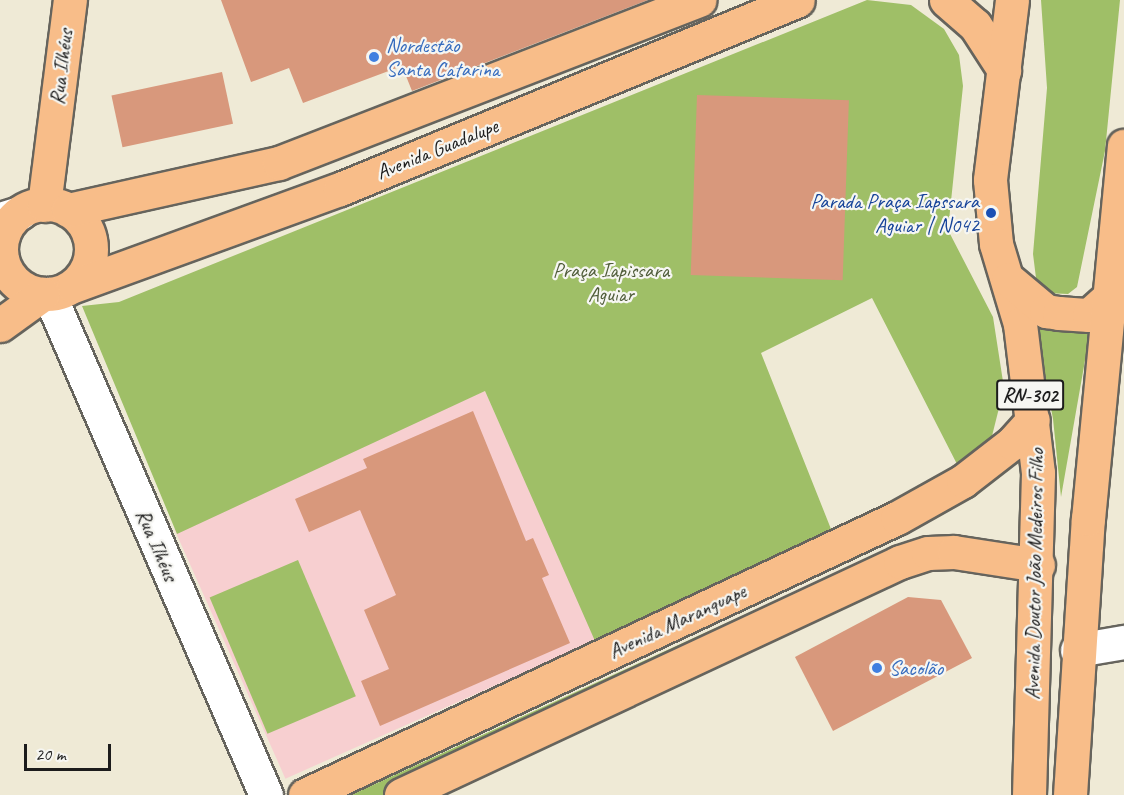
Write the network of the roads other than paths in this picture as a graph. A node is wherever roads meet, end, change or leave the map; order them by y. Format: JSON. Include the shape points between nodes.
{"nodes":[{"id":1,"x":70,"y":0,"type":"edge"},
{"id":2,"x":699,"y":0,"type":"edge"},
{"id":3,"x":733,"y":0,"type":"edge"},
{"id":4,"x":798,"y":0,"type":"edge"},
{"id":5,"x":946,"y":0,"type":"edge"},
{"id":6,"x":1012,"y":0,"type":"edge"},
{"id":7,"x":1004,"y":70,"type":"junction"},
{"id":8,"x":623,"y":72,"type":"junction"},
{"id":9,"x":1124,"y":147,"type":"edge"},
{"id":10,"x":33,"y":212,"type":"edge"},
{"id":11,"x":2,"y":266,"type":"edge"},
{"id":12,"x":1008,"y":279,"type":"junction"},
{"id":13,"x":55,"y":291,"type":"junction"},
{"id":14,"x":1111,"y":295,"type":"junction"},
{"id":15,"x":0,"y":325,"type":"edge"},
{"id":16,"x":1033,"y":420,"type":"junction"},
{"id":17,"x":851,"y":539,"type":"junction"},
{"id":18,"x":1038,"y":565,"type":"junction"},
{"id":19,"x":870,"y":578,"type":"junction"},
{"id":20,"x":1124,"y":642,"type":"edge"},
{"id":21,"x":1077,"y":650,"type":"junction"},
{"id":22,"x":266,"y":795,"type":"edge"},
{"id":23,"x":305,"y":795,"type":"edge"},
{"id":24,"x":402,"y":795,"type":"edge"},
{"id":25,"x":1029,"y":795,"type":"edge"},
{"id":26,"x":1070,"y":795,"type":"edge"}],
"edges":[{"from":1,"to":10,"type":"main road","name":"Rua Ilhéus"},
{"from":2,"to":10,"type":"main road","name":"Avenida Guadalupe","via":[[279,163]]},
{"from":3,"to":8,"type":"main road","via":[[728,15],[644,51]]},
{"from":4,"to":8,"type":"main road","name":"Avenida Guadalupe"},
{"from":5,"to":7,"type":"main road","via":[[975,25]]},
{"from":6,"to":7,"type":"main road","name":"Avenida Doutor João Medeiros Filho","number":"RN-302"},
{"from":7,"to":12,"type":"main road","name":"Avenida Doutor João Medeiros Filho","number":"RN-302","via":[[990,180],[996,244]]},
{"from":8,"to":13,"type":"main road","name":"Avenida Guadalupe","via":[[340,189]]},
{"from":9,"to":14,"type":"main road","name":"Avenida Doutor João Medeiros Filho"},
{"from":10,"to":11,"type":"main road","via":[[4,234]]},
{"from":10,"to":13,"type":"main road","via":[[86,228],[91,253],[88,266]]},
{"from":11,"to":13,"type":"main road","via":[[24,289]]},
{"from":12,"to":14,"type":"main road","via":[[1046,310],[1059,313],[1089,315]]},
{"from":12,"to":16,"type":"main road","name":"Avenida Doutor João Medeiros Filho","number":"RN-302","via":[[1020,324]]},
{"from":13,"to":15,"type":"main road","name":"Avenida Guadalupe"},
{"from":13,"to":22,"type":"street","name":"Rua Ilhéus"},
{"from":14,"to":21,"type":"main road","name":"Avenida Doutor João Medeiros Filho"},
{"from":16,"to":17,"type":"main road","name":"Avenida Maranguape","via":[[1012,443],[963,482]]},
{"from":16,"to":18,"type":"main road","name":"Avenida Doutor João Medeiros Filho","number":"RN-302"},
{"from":17,"to":19,"type":"main road"},
{"from":17,"to":23,"type":"main road","name":"Avenida Maranguape"},
{"from":18,"to":19,"type":"main road","name":"Avenida Maranguape","via":[[978,553],[928,553]]},
{"from":18,"to":25,"type":"main road","name":"Avenida Doutor João Medeiros Filho","number":"RN-302"},
{"from":19,"to":24,"type":"main road","name":"Avenida Maranguape"},
{"from":20,"to":21,"type":"street"},
{"from":21,"to":26,"type":"main road","name":"Avenida Doutor João Medeiros Filho"}]}
